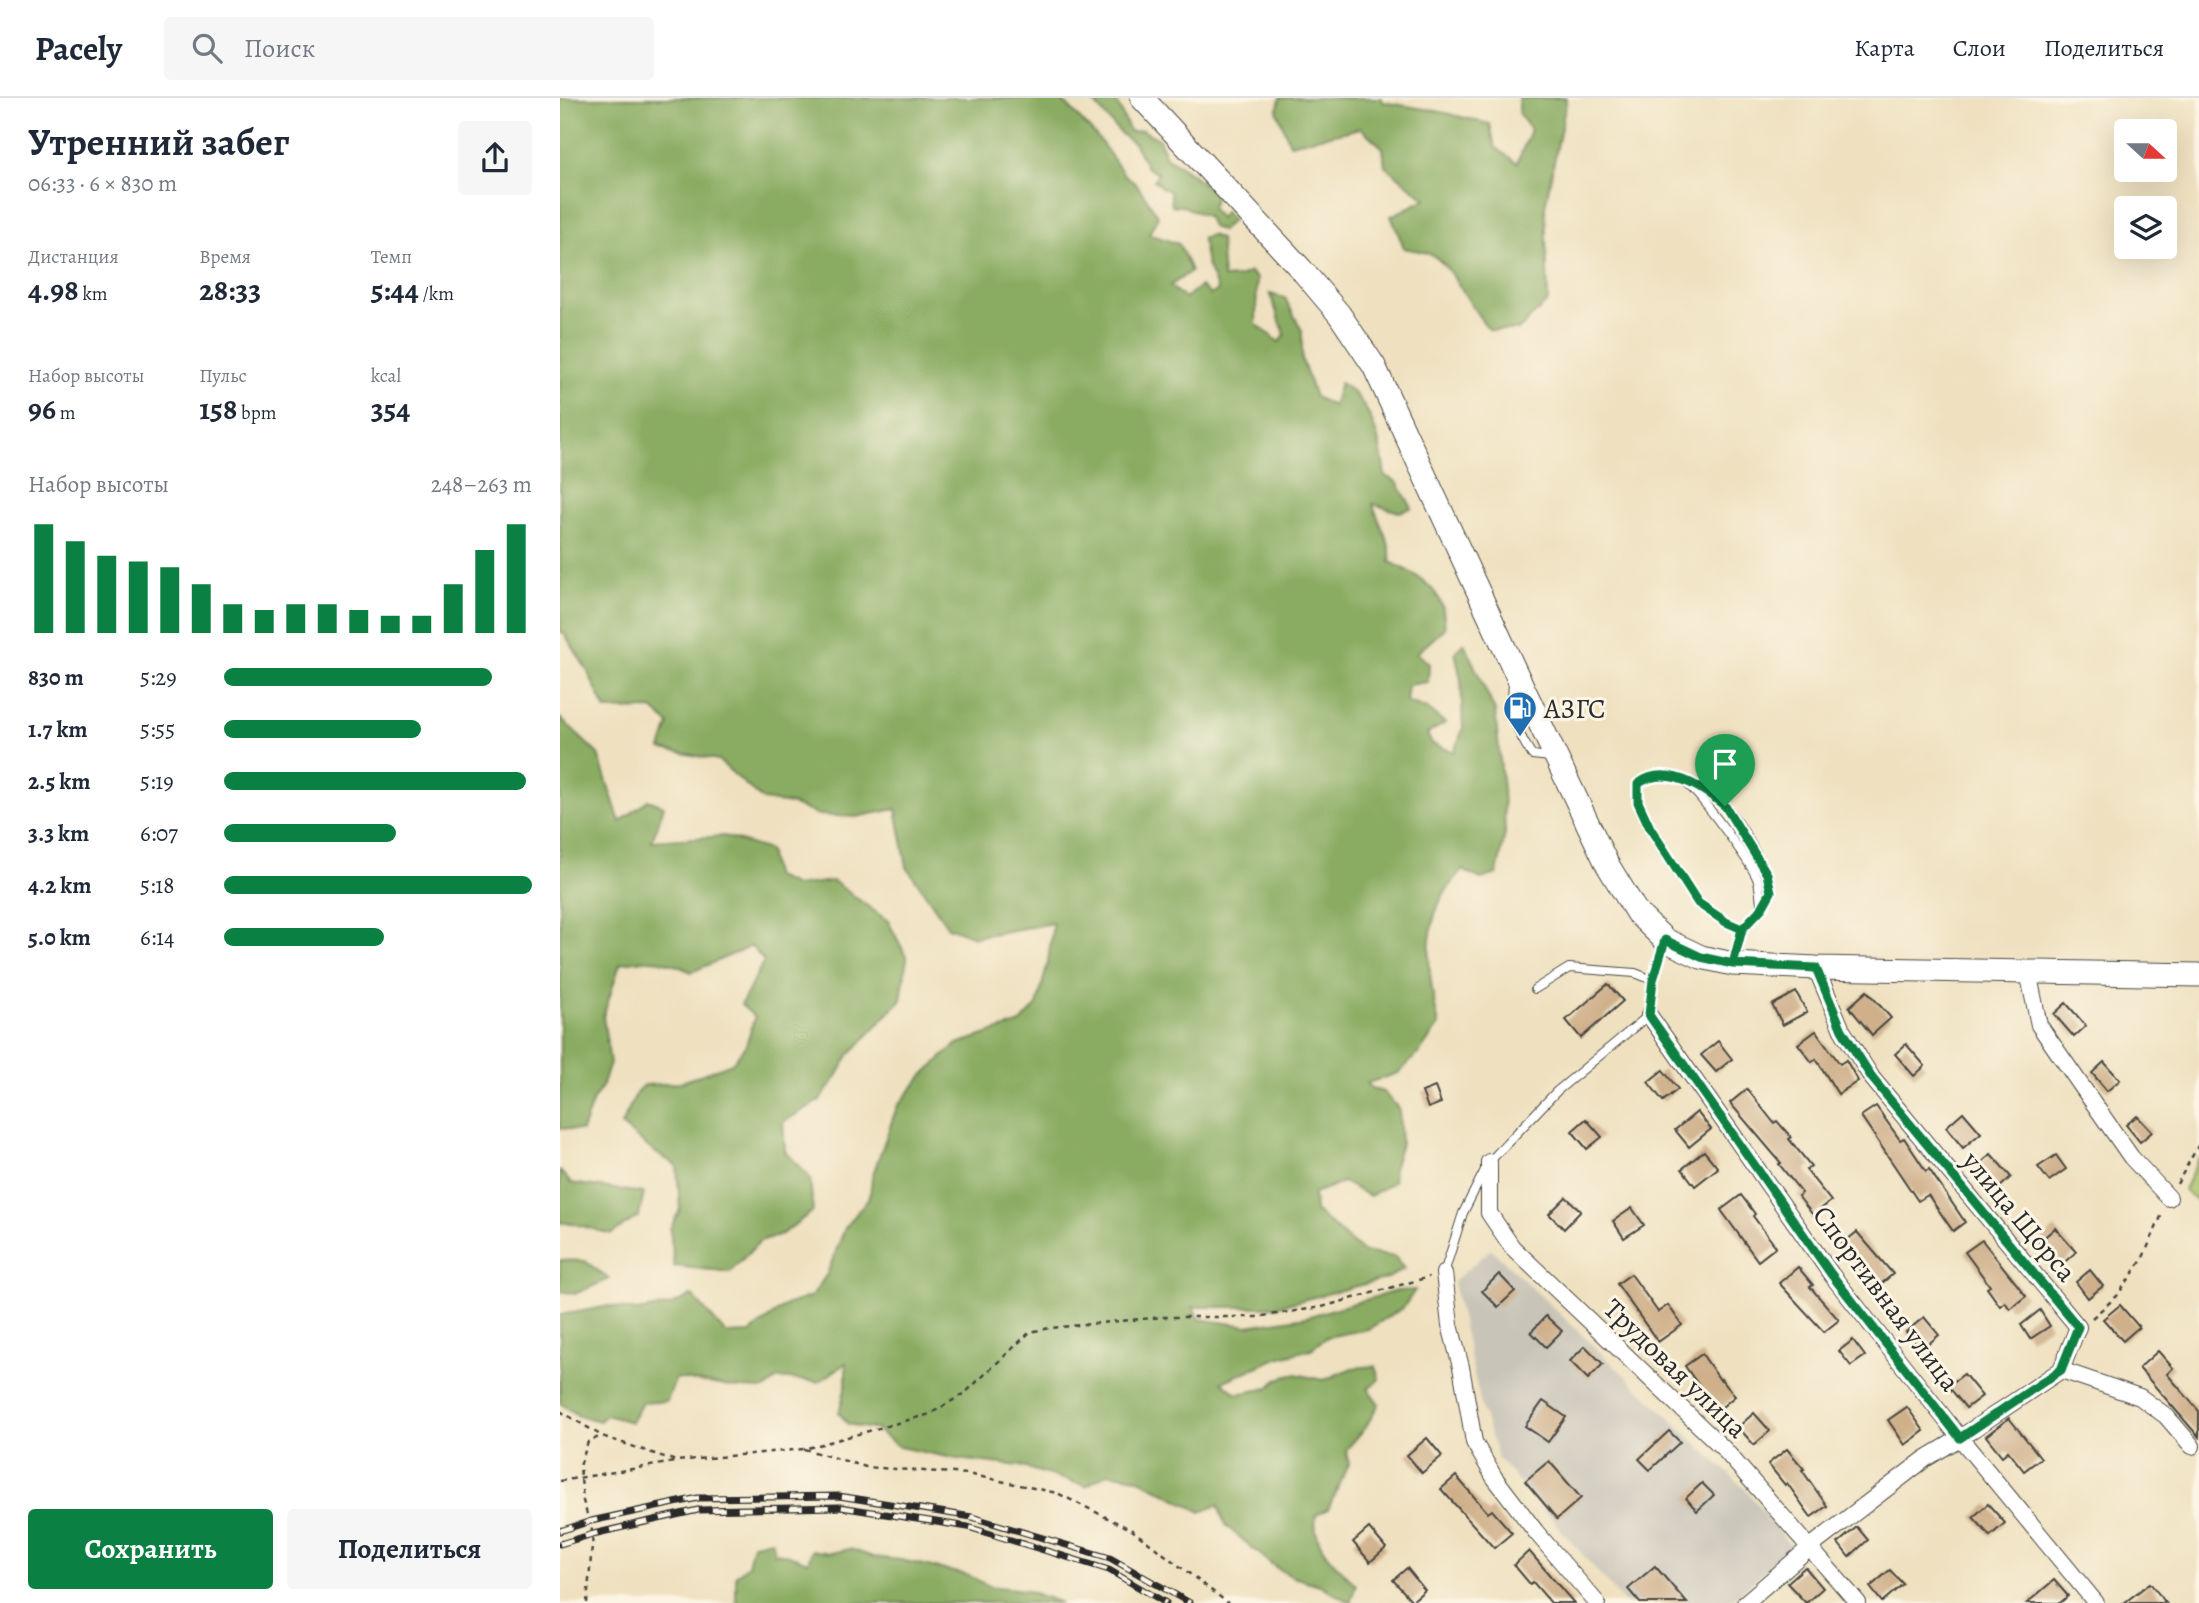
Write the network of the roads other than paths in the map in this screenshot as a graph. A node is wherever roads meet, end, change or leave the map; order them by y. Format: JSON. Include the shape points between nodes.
{"nodes":[{"id":1,"x":1142,"y":98,"type":"edge"},
{"id":2,"x":1684,"y":781,"type":"junction"},
{"id":3,"x":1762,"y":908,"type":"junction"},
{"id":4,"x":1742,"y":929,"type":"junction"},
{"id":5,"x":1665,"y":940,"type":"junction"},
{"id":6,"x":1733,"y":964,"type":"junction"},
{"id":7,"x":1816,"y":968,"type":"junction"},
{"id":8,"x":2028,"y":972,"type":"junction"},
{"id":9,"x":2199,"y":975,"type":"edge"},
{"id":10,"x":1653,"y":980,"type":"junction"},
{"id":11,"x":1535,"y":989,"type":"dead end"},
{"id":12,"x":1649,"y":1015,"type":"junction"},
{"id":13,"x":1489,"y":1161,"type":"junction"},
{"id":14,"x":2169,"y":1198,"type":"road end"},
{"id":15,"x":1444,"y":1273,"type":"joint"},
{"id":16,"x":2061,"y":1370,"type":"junction"},
{"id":17,"x":1960,"y":1438,"type":"junction"},
{"id":18,"x":2192,"y":1446,"type":"dead end"},
{"id":19,"x":1810,"y":1548,"type":"junction"},
{"id":20,"x":1597,"y":1603,"type":"edge"},
{"id":21,"x":1745,"y":1603,"type":"edge"},
{"id":22,"x":1858,"y":1603,"type":"edge"},
{"id":23,"x":2096,"y":1603,"type":"edge"}],
"edges":[{"from":1,"to":5,"type":"main road","via":[[1301,269],[1374,366],[1607,864],[1637,913]]},
{"from":2,"to":3,"type":"lane","via":[[1741,851],[1757,879]]},
{"from":2,"to":3,"type":"lane","via":[[1725,806],[1746,837],[1767,874],[1771,892]]},
{"from":2,"to":4,"type":"lane","via":[[1664,775],[1647,777],[1638,784],[1638,802],[1698,903]]},
{"from":3,"to":4,"type":"lane"},
{"from":4,"to":6,"type":"lane"},
{"from":5,"to":6,"type":"main road","via":[[1701,957]]},
{"from":5,"to":10,"type":"lane"},
{"from":6,"to":7,"type":"main road"},
{"from":7,"to":8,"type":"main road"},
{"from":7,"to":16,"type":"street","name":"улица Щорса","via":[[1842,1030],[1872,1078],[2078,1327]]},
{"from":8,"to":9,"type":"main road"},
{"from":8,"to":14,"type":"street","via":[[2039,1025],[2131,1157]]},
{"from":10,"to":11,"type":"lane","via":[[1635,973],[1569,968]]},
{"from":10,"to":12,"type":"lane"},
{"from":12,"to":13,"type":"lane","via":[[1557,1091]]},
{"from":12,"to":17,"type":"street","name":"Спортивная улица","via":[[1831,1274]]},
{"from":13,"to":15,"type":"lane","via":[[1463,1213]]},
{"from":13,"to":19,"type":"street","name":"Трудовая улица","via":[[1489,1213],[1512,1247],[1723,1448]]},
{"from":15,"to":20,"type":"street","via":[[1474,1443],[1494,1478]]},
{"from":16,"to":17,"type":"street"},
{"from":16,"to":18,"type":"street","via":[[2140,1397],[2166,1416]]},
{"from":17,"to":19,"type":"street","via":[[1925,1459]]},
{"from":17,"to":23,"type":"street","name":"Спортивная улица"},
{"from":19,"to":21,"type":"street"},
{"from":19,"to":22,"type":"street","name":"Трудовая улица"}]}
